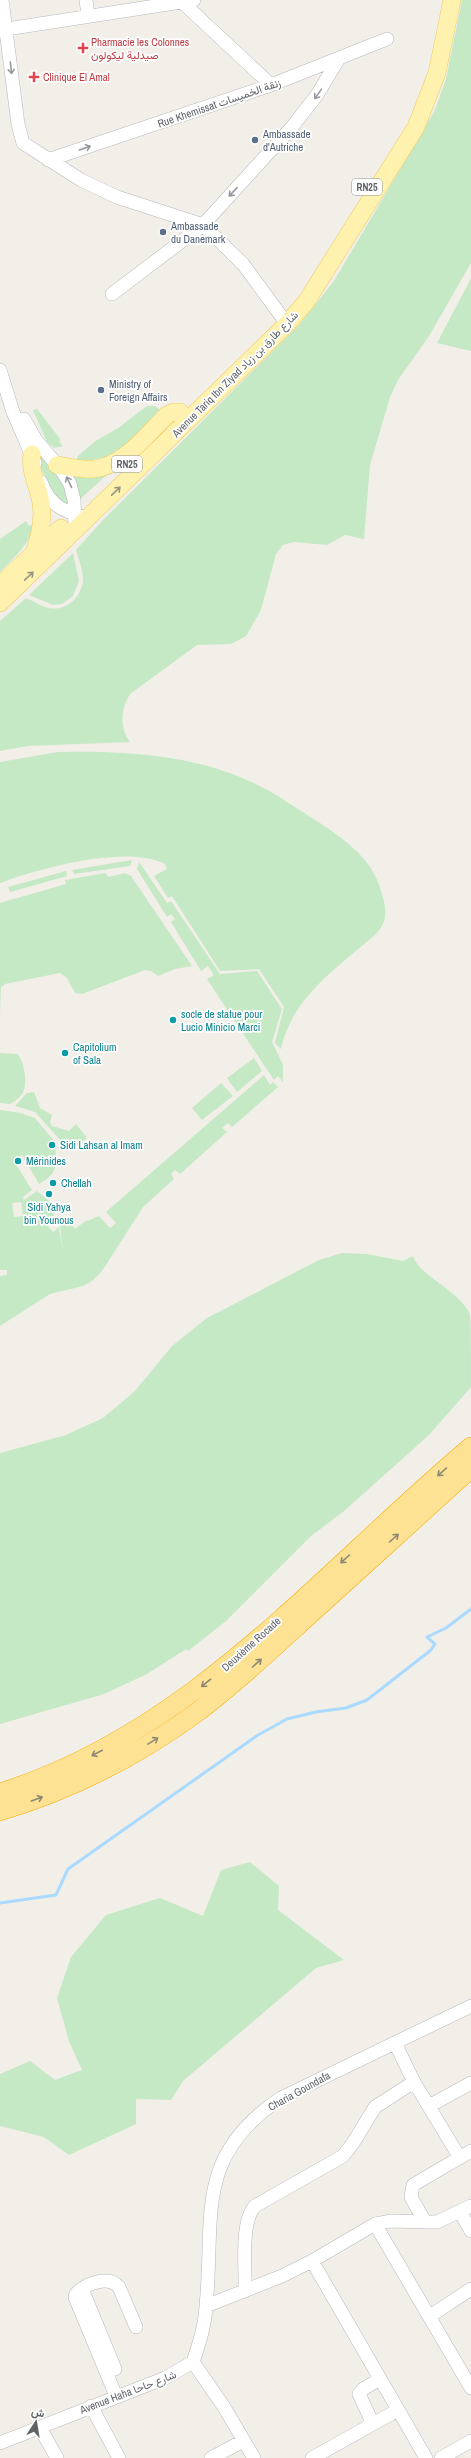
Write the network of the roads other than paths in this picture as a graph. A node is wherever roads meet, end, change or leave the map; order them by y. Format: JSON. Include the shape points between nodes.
{"nodes":[{"id":1,"x":2,"y":0,"type":"edge"},
{"id":2,"x":86,"y":0,"type":"edge"},
{"id":3,"x":441,"y":0,"type":"edge"},
{"id":4,"x":452,"y":0,"type":"edge"},
{"id":5,"x":188,"y":1,"type":"edge"},
{"id":6,"x":88,"y":16,"type":"junction"},
{"id":7,"x":3,"y":30,"type":"edge"},
{"id":8,"x":387,"y":40,"type":"dead end"},
{"id":9,"x":338,"y":60,"type":"junction"},
{"id":10,"x":272,"y":85,"type":"junction"},
{"id":11,"x":48,"y":160,"type":"junction"},
{"id":12,"x":203,"y":225,"type":"junction"},
{"id":13,"x":112,"y":294,"type":"dead end"},
{"id":14,"x":283,"y":320,"type":"junction"},
{"id":15,"x":0,"y":370,"type":"edge"},
{"id":16,"x":9,"y":393,"type":"junction"},
{"id":17,"x":180,"y":412,"type":"junction"},
{"id":18,"x":32,"y":454,"type":"junction"},
{"id":19,"x":57,"y":465,"type":"junction"},
{"id":20,"x":79,"y":521,"type":"junction"},
{"id":21,"x":33,"y":555,"type":"junction"},
{"id":22,"x":0,"y":585,"type":"edge"},
{"id":23,"x":0,"y":603,"type":"edge"},
{"id":24,"x":471,"y":1447,"type":"edge"},
{"id":25,"x":471,"y":1468,"type":"edge"},
{"id":26,"x":0,"y":1793,"type":"edge"},
{"id":27,"x":0,"y":1811,"type":"edge"},
{"id":28,"x":471,"y":2006,"type":"edge"},
{"id":29,"x":395,"y":2043,"type":"junction"},
{"id":30,"x":414,"y":2082,"type":"junction"},
{"id":31,"x":471,"y":2083,"type":"edge"},
{"id":32,"x":430,"y":2106,"type":"junction"},
{"id":33,"x":465,"y":2155,"type":"edge"},
{"id":34,"x":471,"y":2206,"type":"edge"},
{"id":35,"x":460,"y":2212,"type":"junction"},
{"id":36,"x":425,"y":2222,"type":"junction"},
{"id":37,"x":375,"y":2224,"type":"junction"},
{"id":38,"x":471,"y":2231,"type":"edge"},
{"id":39,"x":312,"y":2261,"type":"junction"},
{"id":40,"x":471,"y":2289,"type":"edge"},
{"id":41,"x":245,"y":2291,"type":"junction"},
{"id":42,"x":206,"y":2306,"type":"junction"},
{"id":43,"x":430,"y":2316,"type":"junction"},
{"id":44,"x":136,"y":2326,"type":"dead end"},
{"id":45,"x":193,"y":2362,"type":"junction"},
{"id":46,"x":380,"y":2379,"type":"junction"},
{"id":47,"x":471,"y":2388,"type":"edge"},
{"id":48,"x":120,"y":2395,"type":"junction"},
{"id":49,"x":91,"y":2406,"type":"junction"},
{"id":50,"x":398,"y":2410,"type":"junction"},
{"id":51,"x":373,"y":2424,"type":"junction"},
{"id":52,"x":40,"y":2428,"type":"junction"},
{"id":53,"x":243,"y":2440,"type":"junction"},
{"id":54,"x":0,"y":2443,"type":"edge"},
{"id":55,"x":470,"y":2444,"type":"edge"},
{"id":56,"x":57,"y":2458,"type":"edge"},
{"id":57,"x":119,"y":2458,"type":"edge"},
{"id":58,"x":212,"y":2458,"type":"edge"},
{"id":59,"x":254,"y":2458,"type":"edge"},
{"id":60,"x":312,"y":2458,"type":"edge"},
{"id":61,"x":426,"y":2458,"type":"edge"},
{"id":62,"x":441,"y":2458,"type":"edge"}],
"edges":[{"from":1,"to":7,"type":"street"},
{"from":2,"to":6,"type":"street"},
{"from":3,"to":14,"type":"main road","name":"Avenue Tariq Ibn Ziyad شارع طارق بن زياد","number":"RN25","via":[[427,71],[406,123]]},
{"from":4,"to":14,"type":"main road","name":"Avenue Tariq Ibn Ziyad شارع طارق بن زياد","number":"RN25","via":[[437,73],[416,127],[314,290]]},
{"from":5,"to":6,"type":"street"},
{"from":5,"to":10,"type":"street"},
{"from":6,"to":7,"type":"street"},
{"from":7,"to":11,"type":"street","one_way":true,"via":[[19,135],[23,142]]},
{"from":8,"to":9,"type":"street","name":"Rue Khemissat زنقة الخميسات"},
{"from":9,"to":10,"type":"street","name":"Rue Khemissat زنقة الخميسات"},
{"from":9,"to":12,"type":"street","one_way":true,"via":[[317,95],[292,127]]},
{"from":11,"to":10,"type":"street","name":"Rue Khemissat زنقة الخميسات","one_way":true},
{"from":11,"to":12,"type":"street","via":[[99,190]]},
{"from":12,"to":13,"type":"street"},
{"from":12,"to":14,"type":"street","via":[[243,264]]},
{"from":14,"to":17,"type":"main road","name":"Avenue Tariq Ibn Ziyad شارع طارق بن زياد","number":"RN25"},
{"from":20,"to":14,"type":"main road","name":"Avenue Tariq Ibn Ziyad شارع طارق بن زياد","number":"RN25","one_way":true},
{"from":15,"to":16,"type":"street"},
{"from":16,"to":18,"type":"street","via":[[13,412]]},
{"from":16,"to":19,"type":"street","via":[[36,440]]},
{"from":17,"to":19,"type":"main road","via":[[167,415],[123,458],[109,466],[85,469]]},
{"from":17,"to":20,"type":"main road","name":"Avenue Tariq Ibn Ziyad شارع طارق بن زياد","number":"RN25"},
{"from":18,"to":20,"type":"street","via":[[50,501]]},
{"from":18,"to":21,"type":"main road","via":[[32,473],[41,502],[42,518],[40,535]]},
{"from":20,"to":19,"type":"street","one_way":true,"via":[[70,484]]},
{"from":20,"to":21,"type":"main road","number":"RN25"},
{"from":23,"to":20,"type":"main road","number":"RN25","one_way":true},
{"from":21,"to":22,"type":"main road","number":"RN25"},
{"from":24,"to":26,"type":"highway","name":"Deuxième Rocade","one_way":true,"via":[[223,1669],[179,1704],[81,1761]]},
{"from":27,"to":25,"type":"highway","name":"Deuxième Rocade","one_way":true,"via":[[95,1774],[146,1746],[195,1713],[241,1676]]},
{"from":28,"to":29,"type":"street","name":"Charia Goundafa"},
{"from":29,"to":30,"type":"street"},
{"from":29,"to":42,"type":"street","name":"Charia Goundafa","via":[[281,2098],[242,2130],[229,2148],[216,2177],[210,2201]]},
{"from":30,"to":32,"type":"street"},
{"from":30,"to":41,"type":"street","via":[[375,2107],[354,2143],[343,2156],[251,2211],[247,2221]]},
{"from":31,"to":32,"type":"street"},
{"from":32,"to":33,"type":"street"},
{"from":33,"to":36,"type":"street","via":[[418,2181],[411,2188],[411,2197]]},
{"from":34,"to":35,"type":"street"},
{"from":35,"to":36,"type":"street","via":[[437,2222]]},
{"from":35,"to":38,"type":"street"},
{"from":36,"to":37,"type":"street","via":[[390,2221]]},
{"from":37,"to":39,"type":"street"},
{"from":37,"to":43,"type":"street"},
{"from":39,"to":41,"type":"street"},
{"from":39,"to":46,"type":"street"},
{"from":40,"to":43,"type":"street"},
{"from":41,"to":42,"type":"street"},
{"from":42,"to":45,"type":"street","name":"Charia Goundafa","via":[[201,2339]]},
{"from":43,"to":47,"type":"street"},
{"from":44,"to":48,"type":"street","via":[[115,2282],[104,2280],[79,2293]]},
{"from":45,"to":48,"type":"street","name":"Avenue Haha شارع حاحا","via":[[179,2372]]},
{"from":45,"to":53,"type":"street"},
{"from":46,"to":50,"type":"street"},
{"from":46,"to":51,"type":"street","via":[[359,2394]]},
{"from":48,"to":49,"type":"street","name":"Avenue Haha شارع حاحا"},
{"from":49,"to":52,"type":"street","name":"Avenue Haha شارع حاحا"},
{"from":49,"to":57,"type":"street"},
{"from":50,"to":51,"type":"street"},
{"from":50,"to":61,"type":"street"},
{"from":51,"to":60,"type":"street"},
{"from":52,"to":54,"type":"street","name":"Avenue Haha شارع حاحا"},
{"from":52,"to":56,"type":"street"},
{"from":53,"to":58,"type":"street"},
{"from":53,"to":59,"type":"street"},
{"from":55,"to":62,"type":"street"}]}
